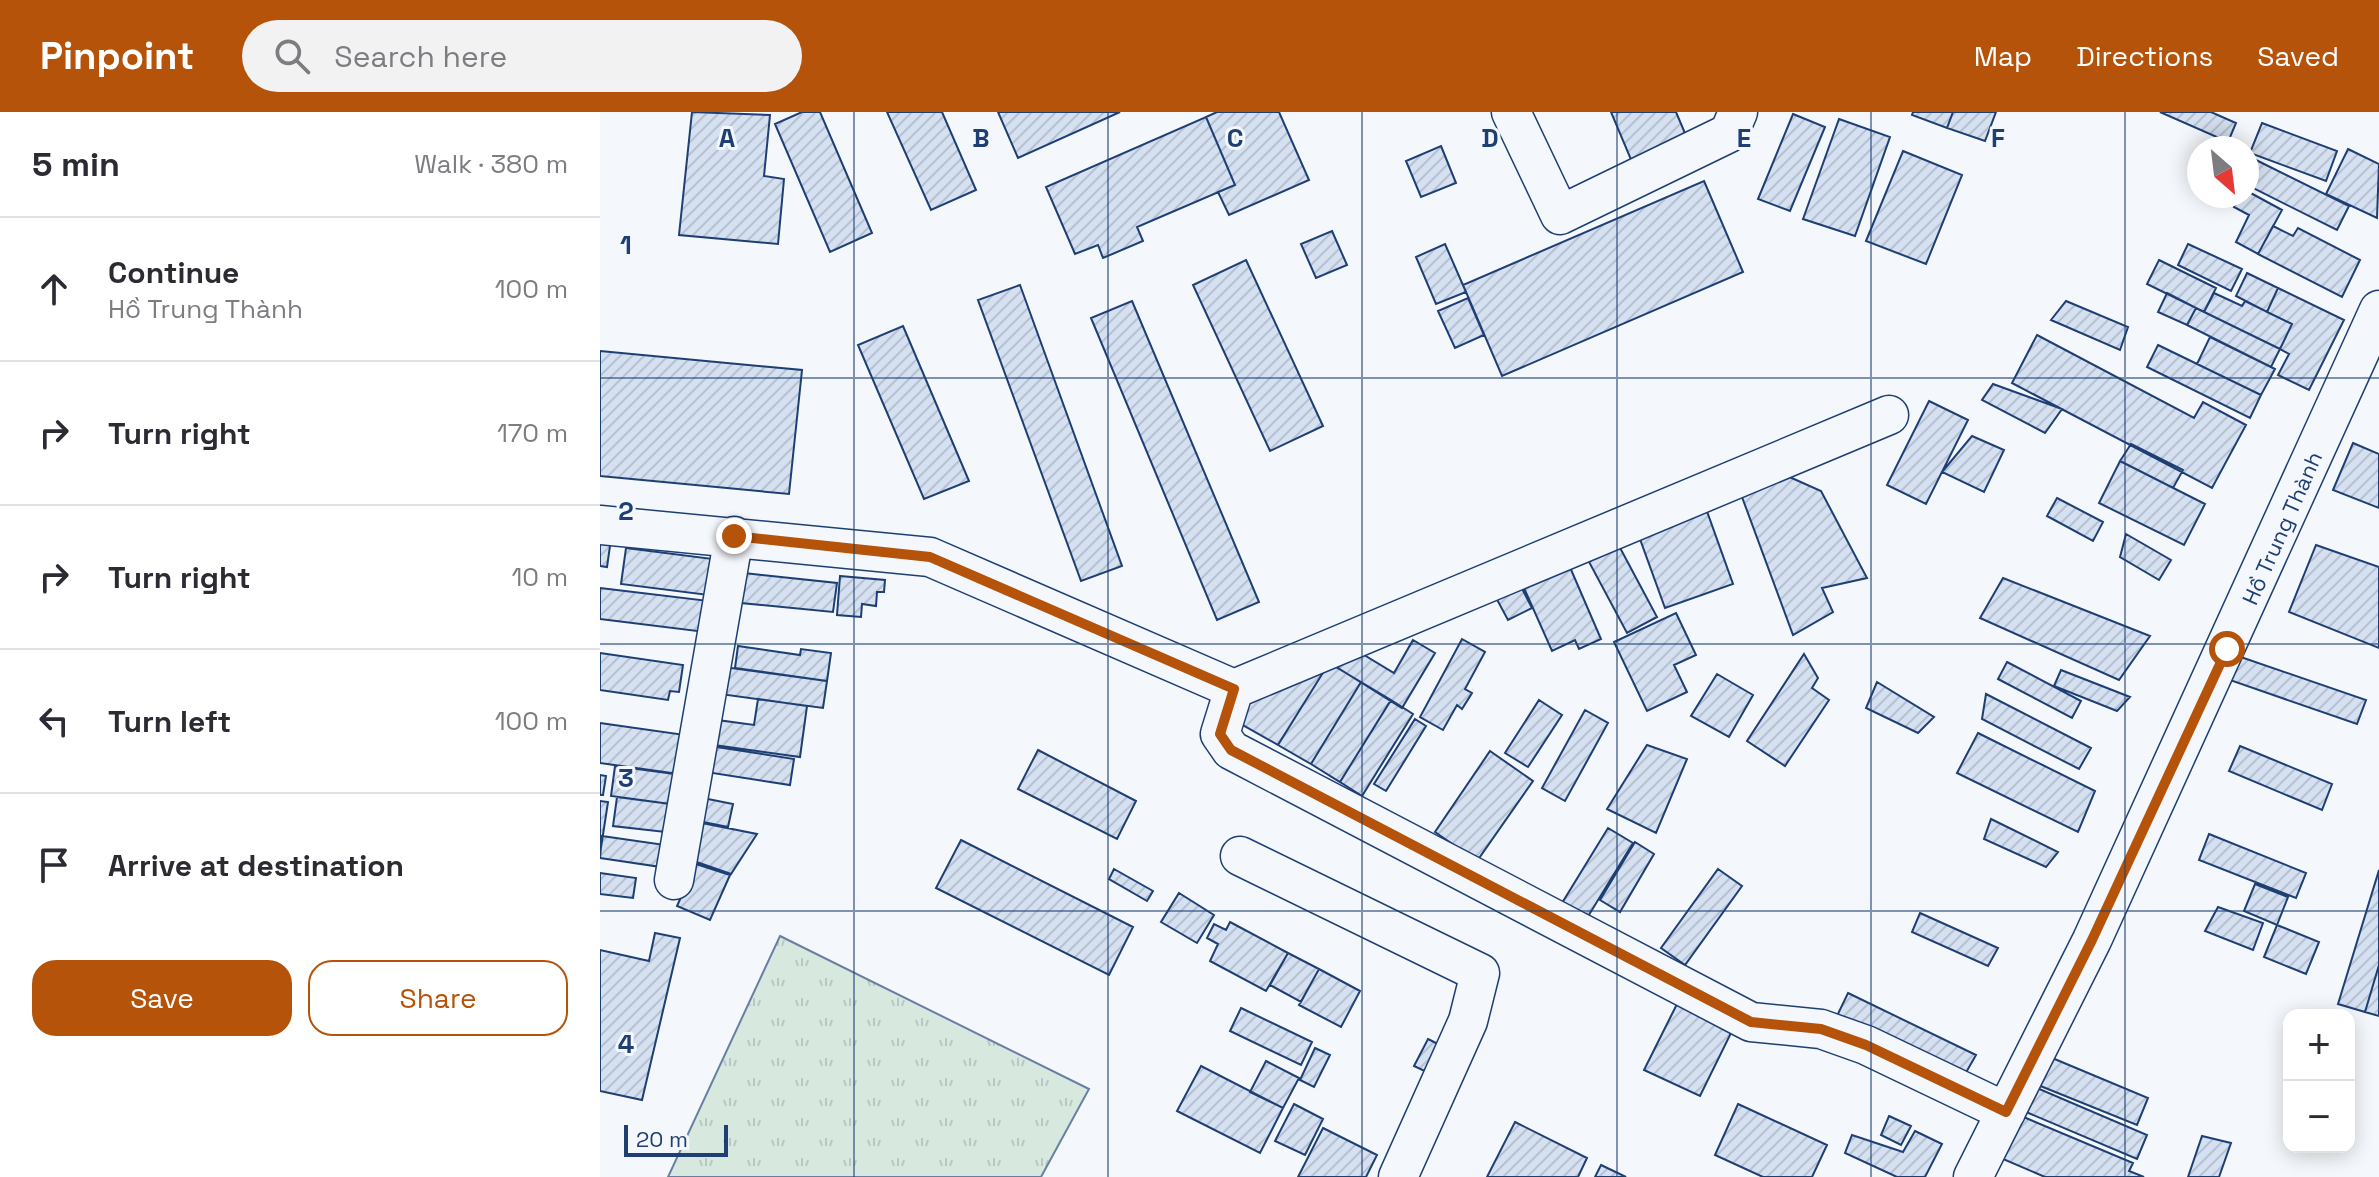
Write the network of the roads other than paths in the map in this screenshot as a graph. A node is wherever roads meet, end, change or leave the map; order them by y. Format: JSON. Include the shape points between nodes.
{"nodes":[{"id":1,"x":1511,"y":112,"type":"edge"},
{"id":2,"x":1738,"y":112,"type":"edge"},
{"id":3,"x":2379,"y":310,"type":"edge"},
{"id":4,"x":1889,"y":415,"type":"dead end"},
{"id":5,"x":600,"y":525,"type":"edge"},
{"id":6,"x":734,"y":536,"type":"junction"},
{"id":7,"x":1234,"y":689,"type":"junction"},
{"id":8,"x":1240,"y":856,"type":"dead end"},
{"id":9,"x":674,"y":880,"type":"dead end"},
{"id":10,"x":2006,"y":1112,"type":"junction"},
{"id":11,"x":1398,"y":1177,"type":"edge"},
{"id":12,"x":1973,"y":1177,"type":"edge"}],
"edges":[{"from":1,"to":2,"type":"street","via":[[1560,215],[1729,133]]},
{"from":3,"to":10,"type":"street","name":"Hồ Trung Thành","via":[[2208,691]]},
{"from":4,"to":7,"type":"street"},
{"from":5,"to":6,"type":"street"},
{"from":6,"to":7,"type":"street","via":[[930,557]]},
{"from":6,"to":9,"type":"street"},
{"from":7,"to":10,"type":"street","via":[[1220,734],[1231,750],[1751,1022],[1821,1029]]},
{"from":8,"to":11,"type":"street","via":[[1480,973],[1468,1021]]},
{"from":10,"to":12,"type":"street","name":"Hồ Trung Thành"}]}
